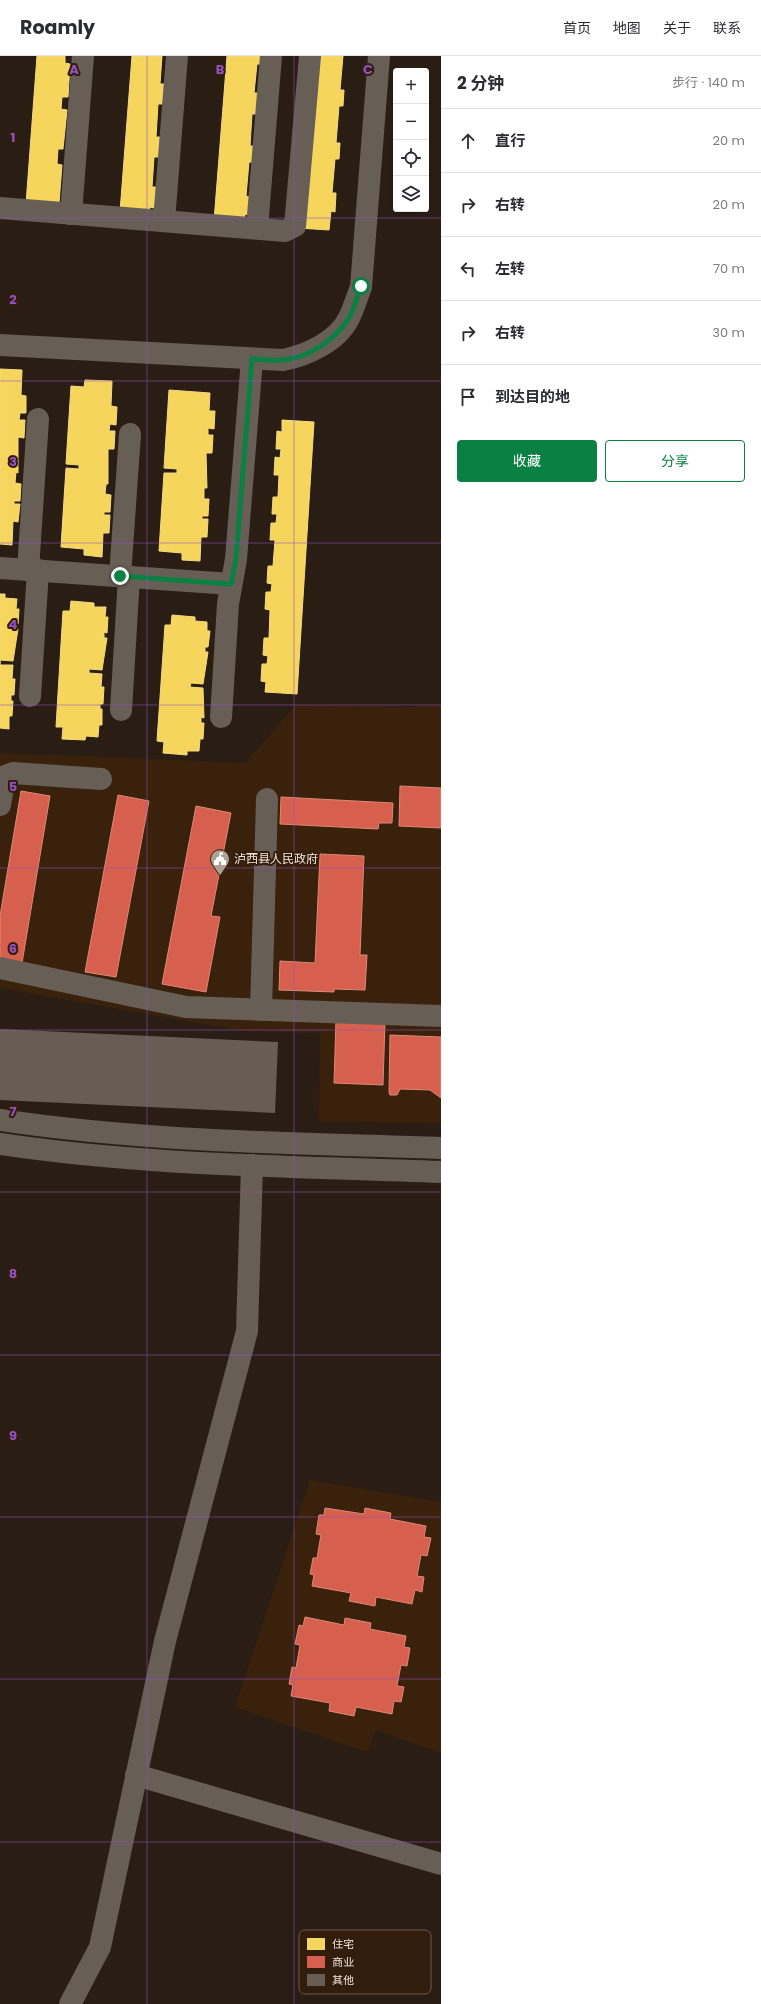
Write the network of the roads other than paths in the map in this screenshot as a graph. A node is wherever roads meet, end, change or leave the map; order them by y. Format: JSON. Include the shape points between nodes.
{"nodes":[{"id":1,"x":83,"y":56,"type":"edge"},
{"id":2,"x":177,"y":56,"type":"edge"},
{"id":3,"x":271,"y":56,"type":"edge"},
{"id":4,"x":310,"y":56,"type":"edge"},
{"id":5,"x":379,"y":56,"type":"edge"},
{"id":6,"x":0,"y":208,"type":"edge"},
{"id":7,"x":71,"y":214,"type":"junction"},
{"id":8,"x":164,"y":221,"type":"junction"},
{"id":9,"x":257,"y":228,"type":"junction"},
{"id":10,"x":0,"y":345,"type":"edge"},
{"id":11,"x":252,"y":359,"type":"junction"},
{"id":12,"x":38,"y":419,"type":"dead end"},
{"id":13,"x":130,"y":434,"type":"dead end"},
{"id":14,"x":0,"y":568,"type":"edge"},
{"id":15,"x":33,"y":570,"type":"junction"},
{"id":16,"x":125,"y":576,"type":"junction"},
{"id":17,"x":231,"y":584,"type":"junction"},
{"id":18,"x":30,"y":696,"type":"dead end"},
{"id":19,"x":121,"y":710,"type":"dead end"},
{"id":20,"x":221,"y":718,"type":"dead end"},
{"id":21,"x":101,"y":779,"type":"dead end"},
{"id":22,"x":267,"y":799,"type":"dead end"},
{"id":23,"x":0,"y":805,"type":"edge"},
{"id":24,"x":0,"y":968,"type":"edge"},
{"id":25,"x":261,"y":1010,"type":"junction"},
{"id":26,"x":441,"y":1016,"type":"edge"},
{"id":27,"x":0,"y":1120,"type":"edge"},
{"id":28,"x":0,"y":1144,"type":"edge"},
{"id":29,"x":441,"y":1148,"type":"edge"},
{"id":30,"x":252,"y":1165,"type":"junction"},
{"id":31,"x":441,"y":1172,"type":"edge"},
{"id":32,"x":136,"y":1775,"type":"junction"},
{"id":33,"x":441,"y":1864,"type":"edge"},
{"id":34,"x":70,"y":2004,"type":"edge"}],
"edges":[{"from":1,"to":7,"type":"street"},
{"from":2,"to":8,"type":"street"},
{"from":3,"to":9,"type":"street"},
{"from":4,"to":9,"type":"street","via":[[295,226],[285,231]]},
{"from":5,"to":11,"type":"street","via":[[361,286],[348,320],[337,333],[310,352],[283,360]]},
{"from":6,"to":7,"type":"street"},
{"from":7,"to":8,"type":"street"},
{"from":8,"to":9,"type":"street"},
{"from":10,"to":11,"type":"street"},
{"from":11,"to":17,"type":"street","via":[[236,559]]},
{"from":12,"to":15,"type":"street"},
{"from":13,"to":16,"type":"street"},
{"from":14,"to":15,"type":"street"},
{"from":15,"to":16,"type":"street"},
{"from":15,"to":18,"type":"street"},
{"from":16,"to":17,"type":"street"},
{"from":16,"to":19,"type":"street"},
{"from":17,"to":20,"type":"street"},
{"from":21,"to":23,"type":"street","via":[[13,773],[5,776]]},
{"from":22,"to":25,"type":"street"},
{"from":24,"to":25,"type":"street","via":[[186,1007]]},
{"from":25,"to":26,"type":"street"},
{"from":27,"to":29,"type":"street","via":[[106,1133],[177,1138]]},
{"from":28,"to":30,"type":"street","via":[[104,1157]]},
{"from":30,"to":31,"type":"street"},
{"from":30,"to":32,"type":"street","via":[[247,1331],[165,1641]]},
{"from":32,"to":33,"type":"street"},
{"from":32,"to":34,"type":"street","via":[[100,1947]]}]}
